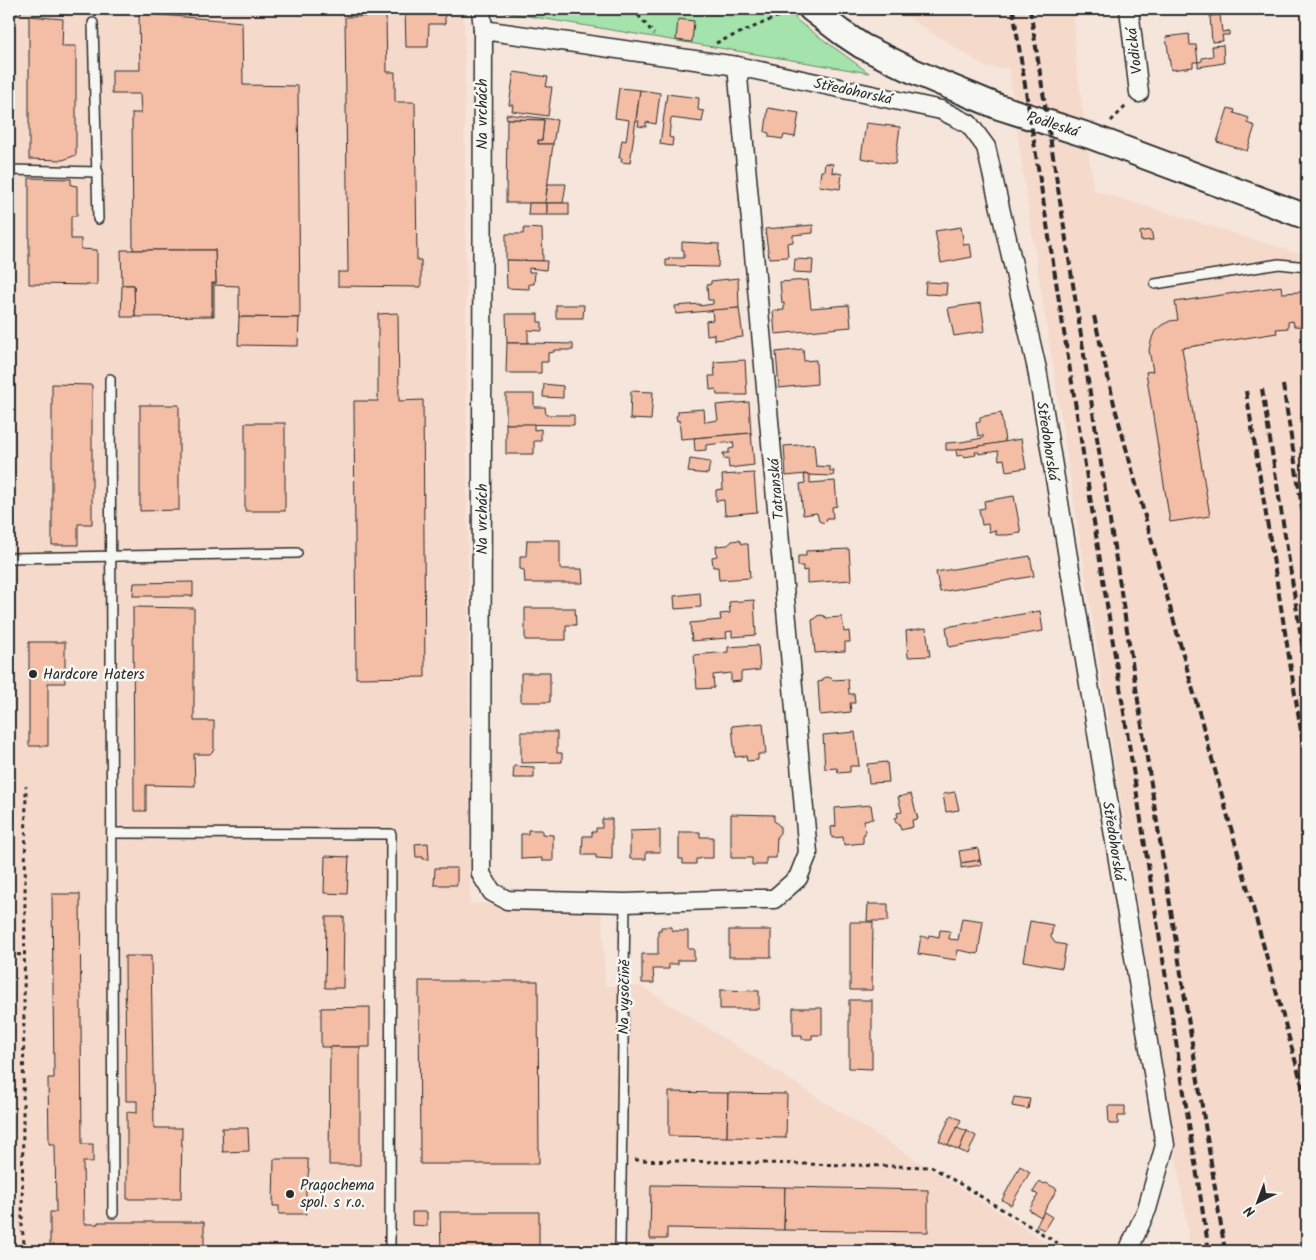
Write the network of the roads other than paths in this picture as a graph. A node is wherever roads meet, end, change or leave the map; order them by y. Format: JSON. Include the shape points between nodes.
{"nodes":[{"id":1,"x":9,"y":9,"type":"edge"},
{"id":2,"x":17,"y":9,"type":"edge"},
{"id":3,"x":481,"y":9,"type":"edge"},
{"id":4,"x":811,"y":9,"type":"edge"},
{"id":5,"x":1129,"y":9,"type":"edge"},
{"id":6,"x":93,"y":23,"type":"dead end"},
{"id":7,"x":482,"y":30,"type":"junction"},
{"id":8,"x":737,"y":66,"type":"junction"},
{"id":9,"x":1139,"y":93,"type":"road end"},
{"id":10,"x":9,"y":170,"type":"edge"},
{"id":11,"x":98,"y":172,"type":"junction"},
{"id":12,"x":1307,"y":217,"type":"edge"},
{"id":13,"x":98,"y":219,"type":"dead end"},
{"id":14,"x":1307,"y":267,"type":"edge"},
{"id":15,"x":1154,"y":284,"type":"dead end"},
{"id":16,"x":110,"y":379,"type":"dead end"},
{"id":17,"x":297,"y":553,"type":"dead end"},
{"id":18,"x":111,"y":556,"type":"junction"},
{"id":19,"x":9,"y":558,"type":"edge"},
{"id":20,"x":112,"y":833,"type":"junction"},
{"id":21,"x":625,"y":903,"type":"junction"},
{"id":22,"x":113,"y":1213,"type":"dead end"},
{"id":23,"x":390,"y":1251,"type":"edge"},
{"id":24,"x":620,"y":1251,"type":"edge"},
{"id":25,"x":1128,"y":1251,"type":"edge"}],
"edges":[{"from":1,"to":2,"type":"lane"},
{"from":3,"to":7,"type":"street","name":"Na vrchách"},
{"from":4,"to":12,"type":"main road","name":"Podleská","via":[[862,46],[912,71],[999,107],[1090,136]]},
{"from":5,"to":9,"type":"street","name":"Vodická"},
{"from":6,"to":11,"type":"lane"},
{"from":7,"to":8,"type":"street","name":"Středohorská"},
{"from":7,"to":21,"type":"street","name":"Na vrchách","via":[[481,874],[492,892],[507,900]]},
{"from":8,"to":21,"type":"street","name":"Tatranská","via":[[808,853],[798,878],[774,899]]},
{"from":8,"to":25,"type":"street","name":"Středohorská","via":[[941,110],[969,124],[986,147],[1036,370],[1165,1145],[1147,1209]]},
{"from":10,"to":11,"type":"lane"},
{"from":11,"to":13,"type":"lane"},
{"from":14,"to":15,"type":"lane","via":[[1278,264]]},
{"from":16,"to":18,"type":"lane"},
{"from":17,"to":18,"type":"lane"},
{"from":18,"to":19,"type":"lane"},
{"from":18,"to":20,"type":"lane"},
{"from":20,"to":22,"type":"lane"},
{"from":20,"to":23,"type":"lane","via":[[391,834]]},
{"from":21,"to":24,"type":"lane","name":"Na vysočině"}]}
